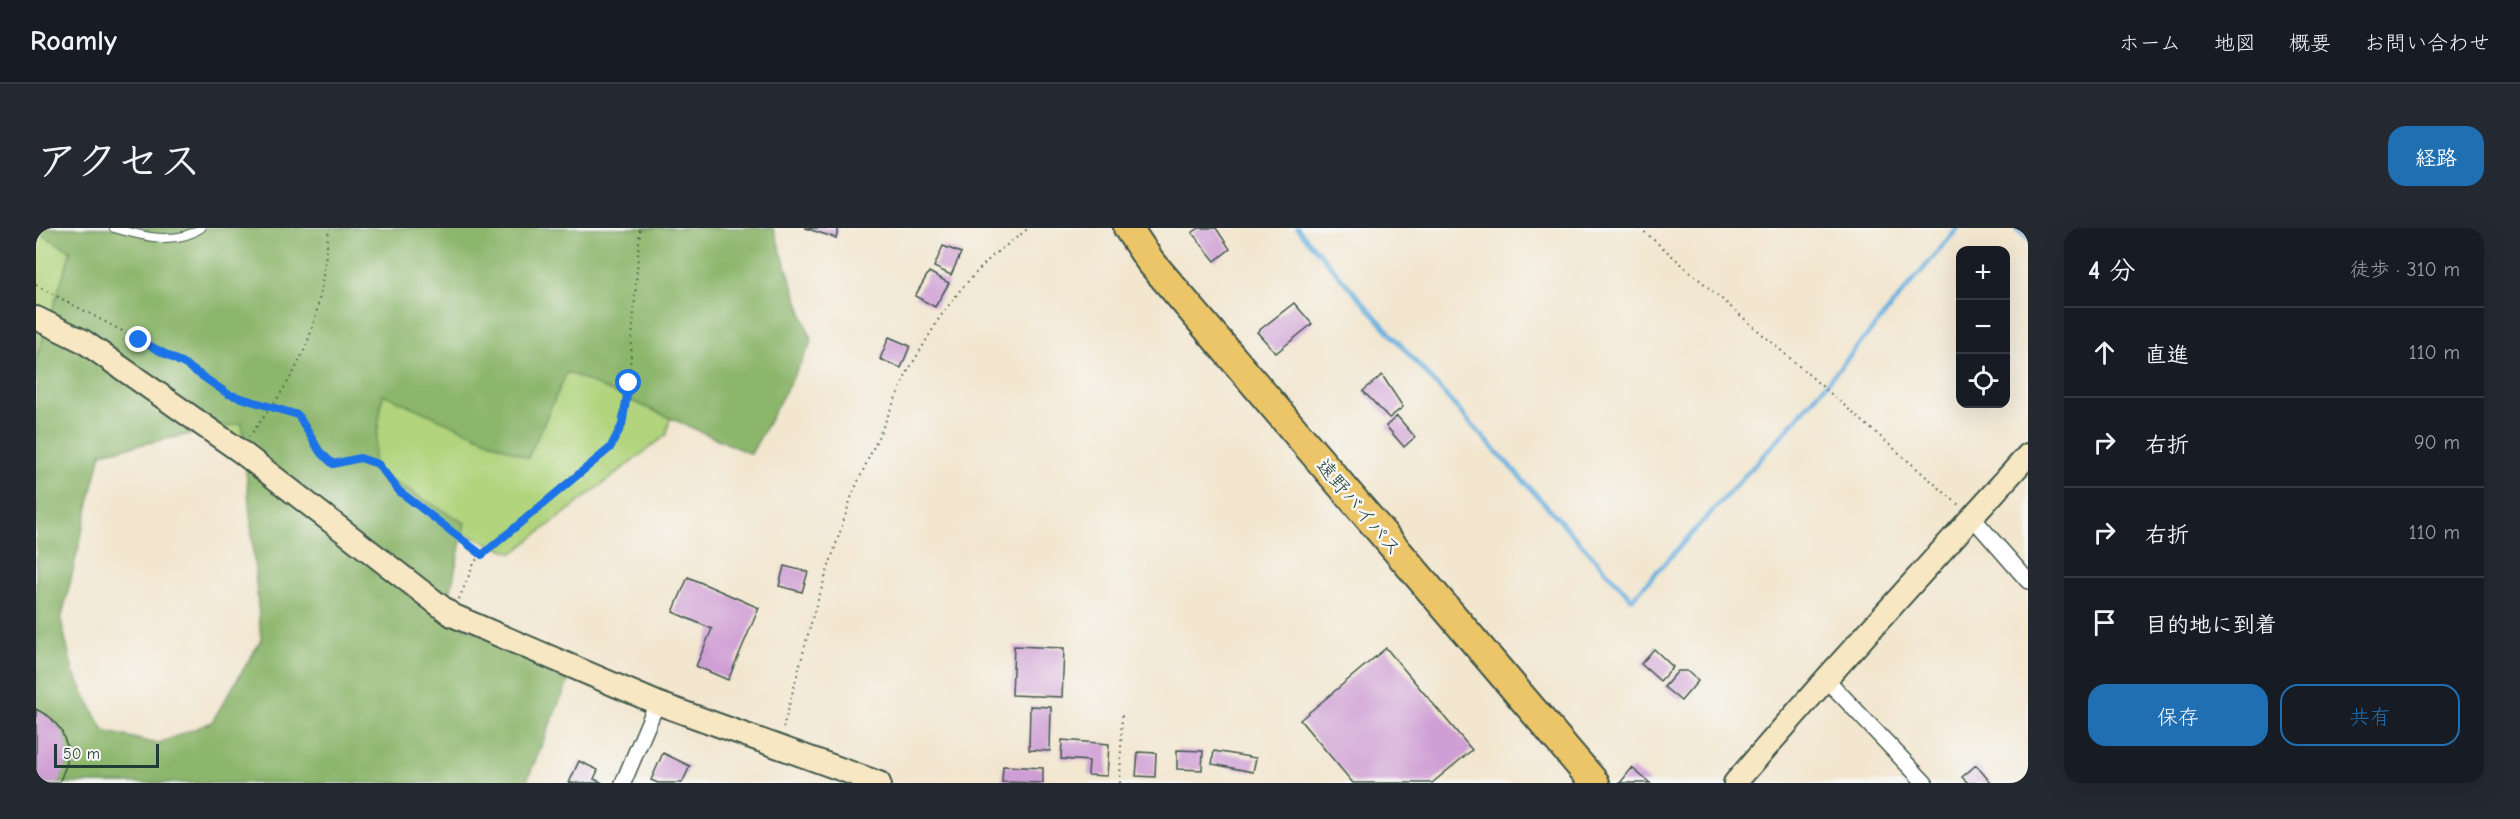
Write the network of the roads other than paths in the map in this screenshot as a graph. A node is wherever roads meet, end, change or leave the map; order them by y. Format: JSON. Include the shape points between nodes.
{"nodes":[{"id":1,"x":114,"y":228,"type":"edge"},
{"id":2,"x":201,"y":228,"type":"edge"},
{"id":3,"x":1108,"y":228,"type":"edge"},
{"id":4,"x":1128,"y":228,"type":"edge"},
{"id":5,"x":36,"y":318,"type":"edge"},
{"id":6,"x":2028,"y":455,"type":"edge"},
{"id":7,"x":1308,"y":461,"type":"junction"},
{"id":8,"x":1973,"y":518,"type":"junction"},
{"id":9,"x":2028,"y":581,"type":"edge"},
{"id":10,"x":1826,"y":679,"type":"junction"},
{"id":11,"x":657,"y":703,"type":"junction"},
{"id":12,"x":624,"y":783,"type":"edge"},
{"id":13,"x":879,"y":783,"type":"edge"},
{"id":14,"x":1570,"y":783,"type":"edge"},
{"id":15,"x":1595,"y":783,"type":"edge"},
{"id":16,"x":1735,"y":783,"type":"edge"},
{"id":17,"x":1925,"y":783,"type":"edge"}],
"edges":[{"from":1,"to":2,"type":"lane","via":[[152,239],[191,234]]},
{"from":3,"to":7,"type":"highway","name":"遠野バイパス","via":[[1138,273],[1229,386]]},
{"from":4,"to":7,"type":"highway","name":"遠野バイパス"},
{"from":5,"to":11,"type":"street","via":[[83,341],[240,451],[452,615]]},
{"from":6,"to":8,"type":"street"},
{"from":7,"to":14,"type":"highway","name":"遠野バイパス"},
{"from":7,"to":15,"type":"highway","name":"遠野バイパス"},
{"from":8,"to":9,"type":"street"},
{"from":8,"to":10,"type":"street"},
{"from":10,"to":16,"type":"street"},
{"from":10,"to":17,"type":"street"},
{"from":11,"to":12,"type":"street"},
{"from":11,"to":13,"type":"street"}]}
